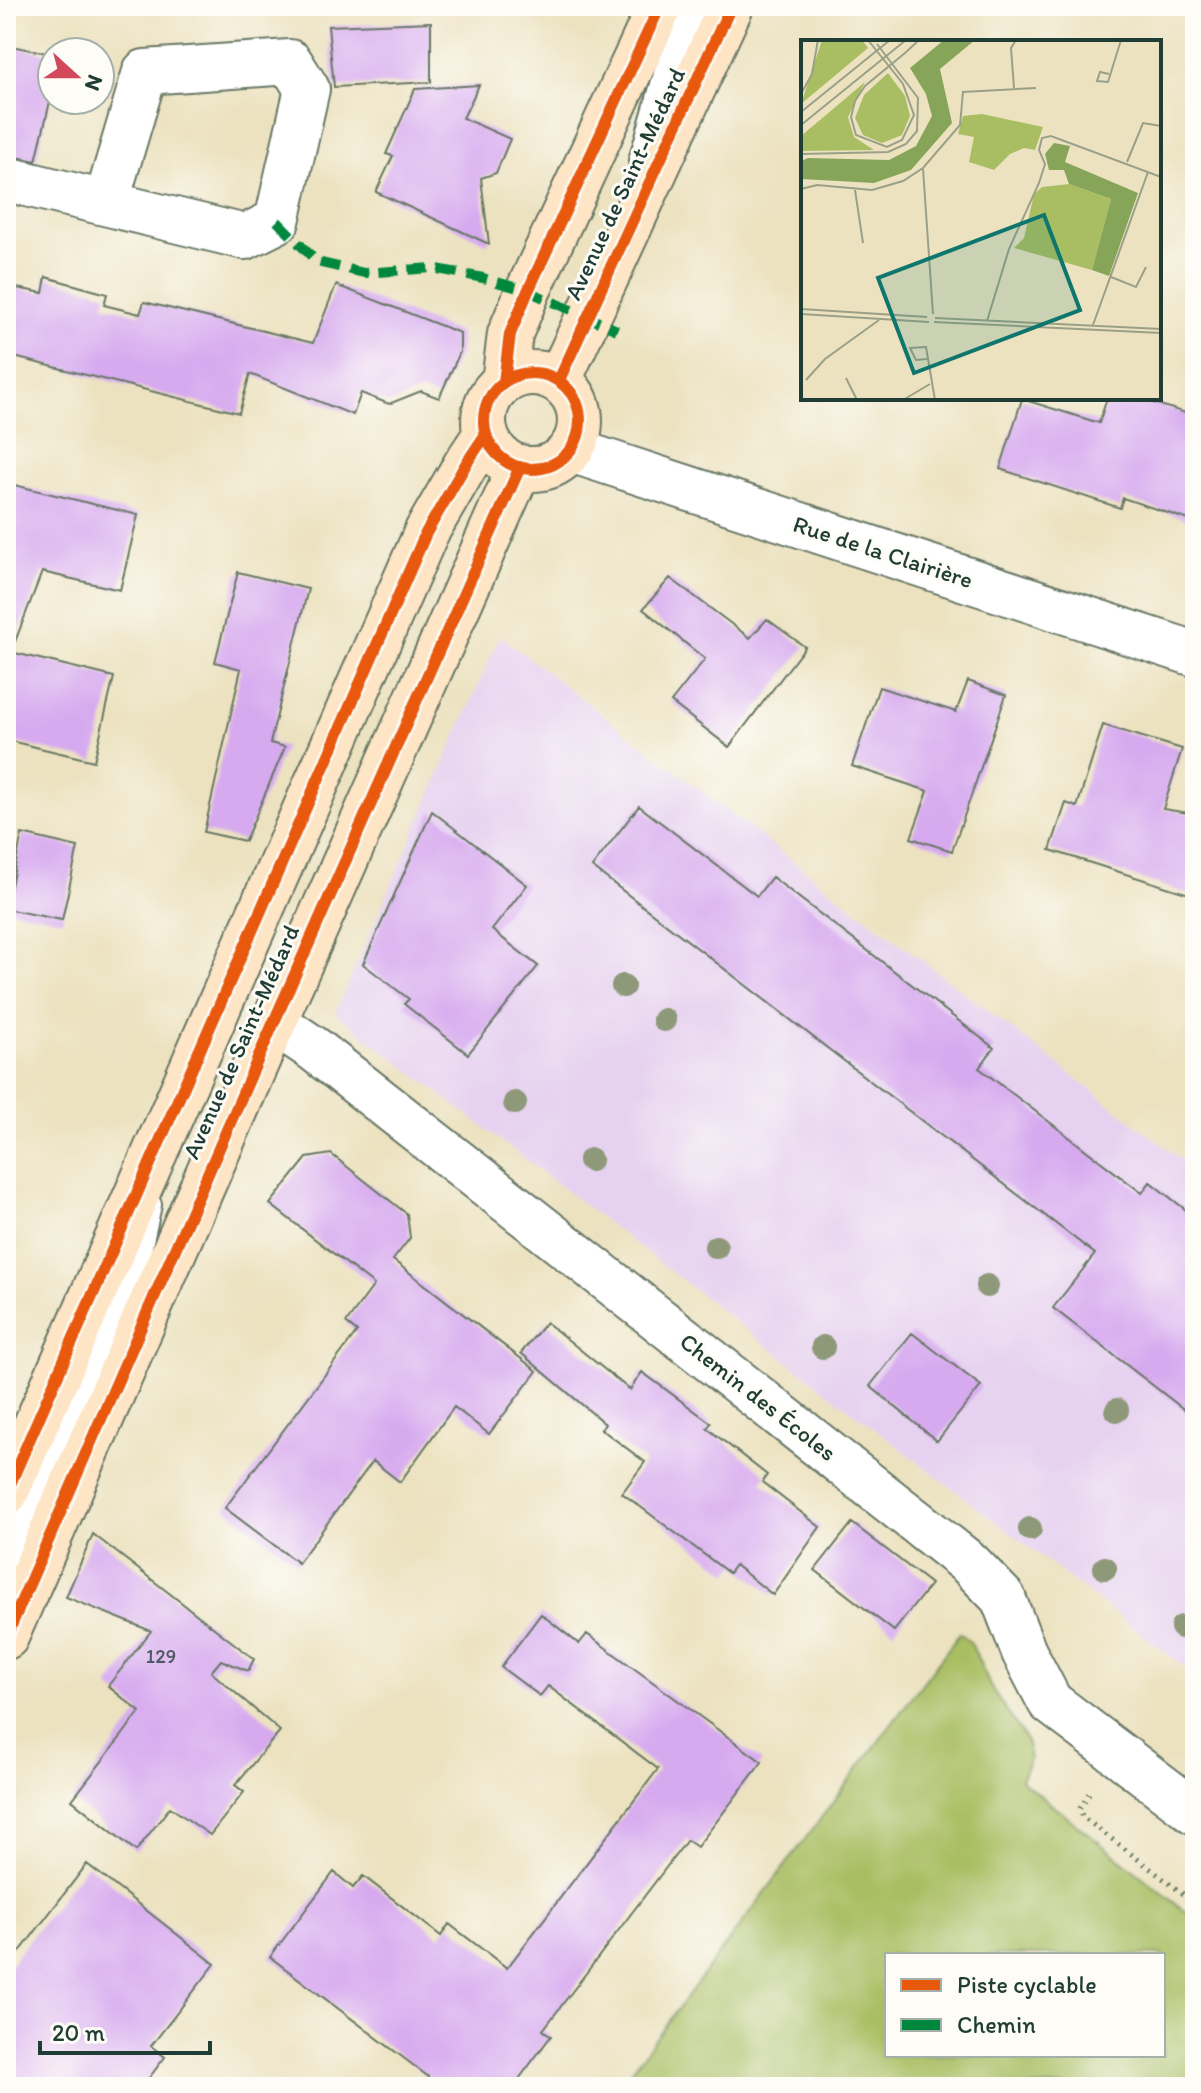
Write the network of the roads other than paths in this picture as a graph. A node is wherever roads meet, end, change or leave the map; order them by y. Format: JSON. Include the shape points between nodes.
{"nodes":[{"id":1,"x":660,"y":6,"type":"edge"},
{"id":2,"x":697,"y":6,"type":"edge"},
{"id":3,"x":731,"y":6,"type":"edge"},
{"id":4,"x":6,"y":179,"type":"edge"},
{"id":5,"x":106,"y":203,"type":"junction"},
{"id":6,"x":611,"y":267,"type":"junction"},
{"id":7,"x":559,"y":380,"type":"junction"},
{"id":8,"x":504,"y":382,"type":"junction"},
{"id":9,"x":486,"y":434,"type":"junction"},
{"id":10,"x":571,"y":450,"type":"junction"},
{"id":11,"x":520,"y":467,"type":"junction"},
{"id":12,"x":1195,"y":654,"type":"edge"},
{"id":13,"x":224,"y":995,"type":"junction"},
{"id":14,"x":274,"y":1022,"type":"junction"},
{"id":15,"x":167,"y":1127,"type":"junction"},
{"id":16,"x":6,"y":1493,"type":"edge"},
{"id":17,"x":6,"y":1562,"type":"edge"},
{"id":18,"x":6,"y":1637,"type":"edge"},
{"id":19,"x":1195,"y":1812,"type":"edge"}],
"edges":[{"from":1,"to":8,"type":"main road","name":"Avenue de Saint-Médard","via":[[510,334]]},
{"from":2,"to":6,"type":"lane","name":"Avenue de Saint-Médard","via":[[667,71]]},
{"from":3,"to":6,"type":"main road","name":"Avenue de Saint-Médard"},
{"from":4,"to":5,"type":"street"},
{"from":5,"to":5,"type":"street","via":[[245,237],[277,221],[307,89],[290,62],[145,72]]},
{"from":6,"to":7,"type":"main road","name":"Avenue de Saint-Médard"},
{"from":7,"to":8,"type":"main road","via":[[531,372]]},
{"from":7,"to":10,"type":"main road","via":[[578,405],[578,436]]},
{"from":8,"to":9,"type":"main road","via":[[487,405]]},
{"from":9,"to":11,"type":"main road","via":[[505,461]]},
{"from":9,"to":13,"type":"main road","name":"Avenue de Saint-Médard","via":[[426,533]]},
{"from":10,"to":11,"type":"main road","via":[[548,467]]},
{"from":10,"to":12,"type":"street","name":"Rue de la Clairière"},
{"from":11,"to":14,"type":"main road","name":"Avenue de Saint-Médard"},
{"from":13,"to":14,"type":"main road"},
{"from":13,"to":15,"type":"main road","name":"Avenue de Saint-Médard"},
{"from":14,"to":18,"type":"main road","name":"Avenue de Saint-Médard"},
{"from":14,"to":19,"type":"street","name":"Chemin des Écoles","via":[[970,1564],[1003,1598],[1050,1702]]},
{"from":15,"to":16,"type":"main road","name":"Avenue de Saint-Médard"},
{"from":15,"to":17,"type":"lane","via":[[136,1263]]}]}
